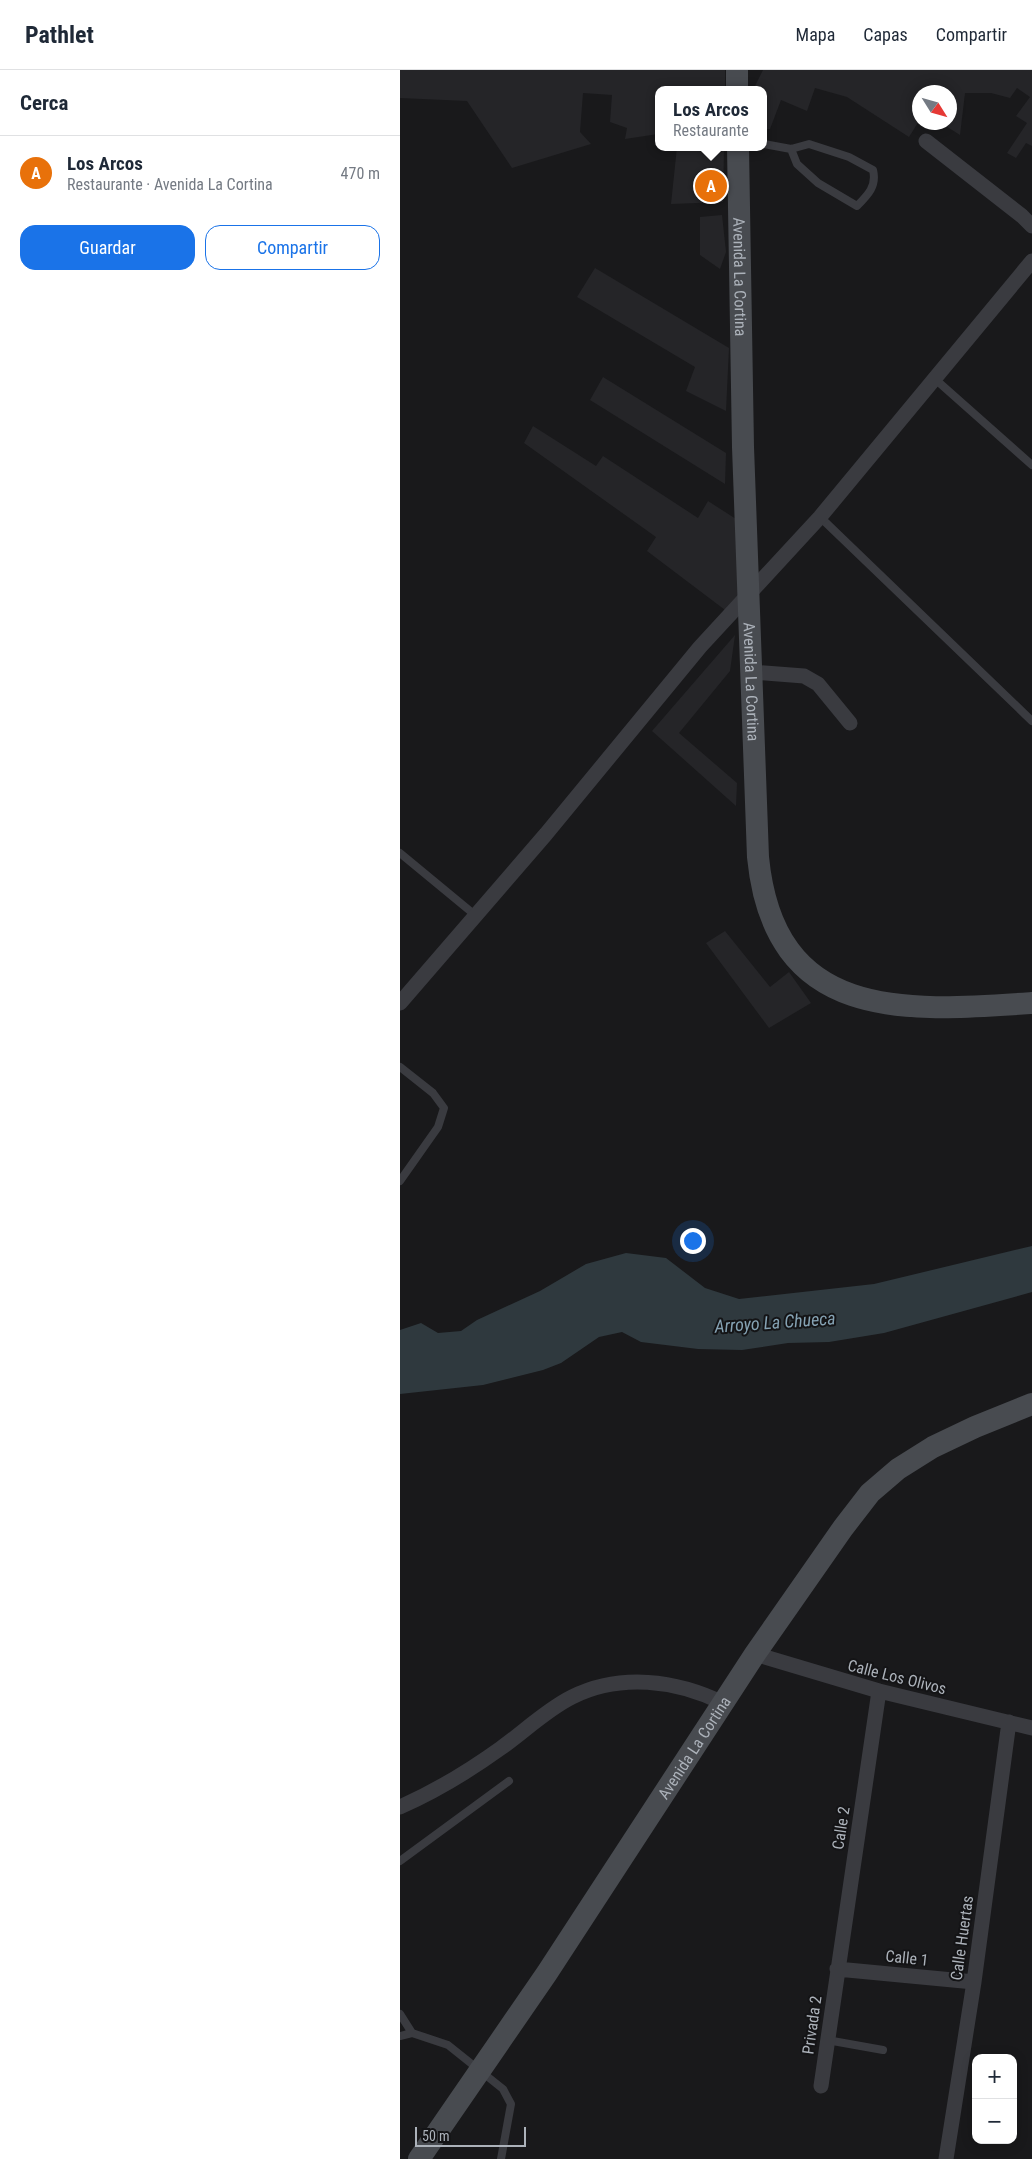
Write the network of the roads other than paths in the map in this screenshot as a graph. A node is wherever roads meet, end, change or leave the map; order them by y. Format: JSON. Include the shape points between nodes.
{"nodes":[{"id":1,"x":736,"y":70,"type":"edge"},
{"id":2,"x":737,"y":86,"type":"edge"},
{"id":3,"x":926,"y":141,"type":"dead end"},
{"id":4,"x":767,"y":145,"type":"edge"},
{"id":5,"x":791,"y":149,"type":"junction"},
{"id":6,"x":738,"y":151,"type":"edge"},
{"id":7,"x":1032,"y":226,"type":"edge"},
{"id":8,"x":1032,"y":261,"type":"edge"},
{"id":9,"x":935,"y":379,"type":"junction"},
{"id":10,"x":1032,"y":464,"type":"edge"},
{"id":11,"x":820,"y":516,"type":"junction"},
{"id":12,"x":748,"y":596,"type":"junction"},
{"id":13,"x":751,"y":672,"type":"junction"},
{"id":14,"x":1032,"y":721,"type":"edge"},
{"id":15,"x":850,"y":723,"type":"dead end"},
{"id":16,"x":400,"y":853,"type":"edge"},
{"id":17,"x":475,"y":915,"type":"junction"},
{"id":18,"x":400,"y":1003,"type":"edge"},
{"id":19,"x":1032,"y":1004,"type":"edge"},
{"id":20,"x":400,"y":1067,"type":"edge"},
{"id":21,"x":400,"y":1181,"type":"edge"},
{"id":22,"x":1032,"y":1404,"type":"edge"},
{"id":23,"x":755,"y":1654,"type":"junction"},
{"id":24,"x":879,"y":1691,"type":"junction"},
{"id":25,"x":722,"y":1703,"type":"junction"},
{"id":26,"x":1009,"y":1722,"type":"junction"},
{"id":27,"x":1032,"y":1728,"type":"edge"},
{"id":28,"x":509,"y":1781,"type":"dead end"},
{"id":29,"x":400,"y":1807,"type":"edge"},
{"id":30,"x":400,"y":1861,"type":"edge"},
{"id":31,"x":838,"y":1969,"type":"junction"},
{"id":32,"x":974,"y":1982,"type":"junction"},
{"id":33,"x":400,"y":2014,"type":"edge"},
{"id":34,"x":412,"y":2032,"type":"junction"},
{"id":35,"x":400,"y":2036,"type":"edge"},
{"id":36,"x":827,"y":2040,"type":"junction"},
{"id":37,"x":883,"y":2050,"type":"dead end"},
{"id":38,"x":480,"y":2072,"type":"junction"},
{"id":39,"x":821,"y":2086,"type":"dead end"},
{"id":40,"x":419,"y":2159,"type":"edge"},
{"id":41,"x":501,"y":2159,"type":"edge"},
{"id":42,"x":946,"y":2159,"type":"edge"}],
"edges":[{"from":1,"to":2,"type":"main road"},
{"from":3,"to":7,"type":"street"},
{"from":4,"to":5,"type":"lane"},
{"from":5,"to":5,"type":"lane","via":[[797,164],[818,183],[857,206],[868,195],[875,180],[873,170],[849,157],[809,144]]},
{"from":6,"to":12,"type":"main road","name":"Avenida La Cortina"},
{"from":8,"to":9,"type":"street"},
{"from":9,"to":10,"type":"lane"},
{"from":9,"to":11,"type":"street"},
{"from":11,"to":12,"type":"street"},
{"from":11,"to":14,"type":"lane"},
{"from":12,"to":13,"type":"main road","name":"Avenida La Cortina"},
{"from":12,"to":17,"type":"street","via":[[700,647]]},
{"from":13,"to":15,"type":"street","via":[[804,676],[818,684]]},
{"from":13,"to":19,"type":"main road","name":"Avenida La Cortina","via":[[760,884],[778,934],[790,953],[823,981],[872,1002],[927,1008]]},
{"from":16,"to":17,"type":"lane"},
{"from":17,"to":18,"type":"street"},
{"from":20,"to":21,"type":"lane","via":[[433,1093],[444,1108],[438,1126]]},
{"from":22,"to":23,"type":"main road","name":"Avenida La Cortina","via":[[933,1447],[898,1469],[870,1493]]},
{"from":23,"to":24,"type":"street","name":"Calle Los Olivos"},
{"from":23,"to":25,"type":"main road","name":"Avenida La Cortina"},
{"from":24,"to":26,"type":"street","name":"Calle Los Olivos"},
{"from":24,"to":31,"type":"street","name":"Calle 2"},
{"from":25,"to":29,"type":"street","via":[[697,1691],[660,1684],[618,1683],[592,1689],[553,1708],[466,1772]]},
{"from":25,"to":38,"type":"main road","name":"Avenida La Cortina","via":[[633,1844]]},
{"from":26,"to":27,"type":"street","name":"Calle Los Olivos"},
{"from":26,"to":32,"type":"street","name":"Calle Huertas"},
{"from":28,"to":30,"type":"lane"},
{"from":31,"to":32,"type":"street","name":"Calle 1"},
{"from":31,"to":36,"type":"street","name":"Privada 2"},
{"from":32,"to":42,"type":"street","name":"Calle Huertas"},
{"from":33,"to":34,"type":"lane"},
{"from":34,"to":35,"type":"lane"},
{"from":34,"to":38,"type":"lane","via":[[448,2045]]},
{"from":36,"to":37,"type":"lane"},
{"from":36,"to":39,"type":"street","name":"Privada 2"},
{"from":38,"to":40,"type":"main road","name":"Avenida La Cortina"},
{"from":38,"to":41,"type":"lane","via":[[503,2089],[511,2104]]}]}
